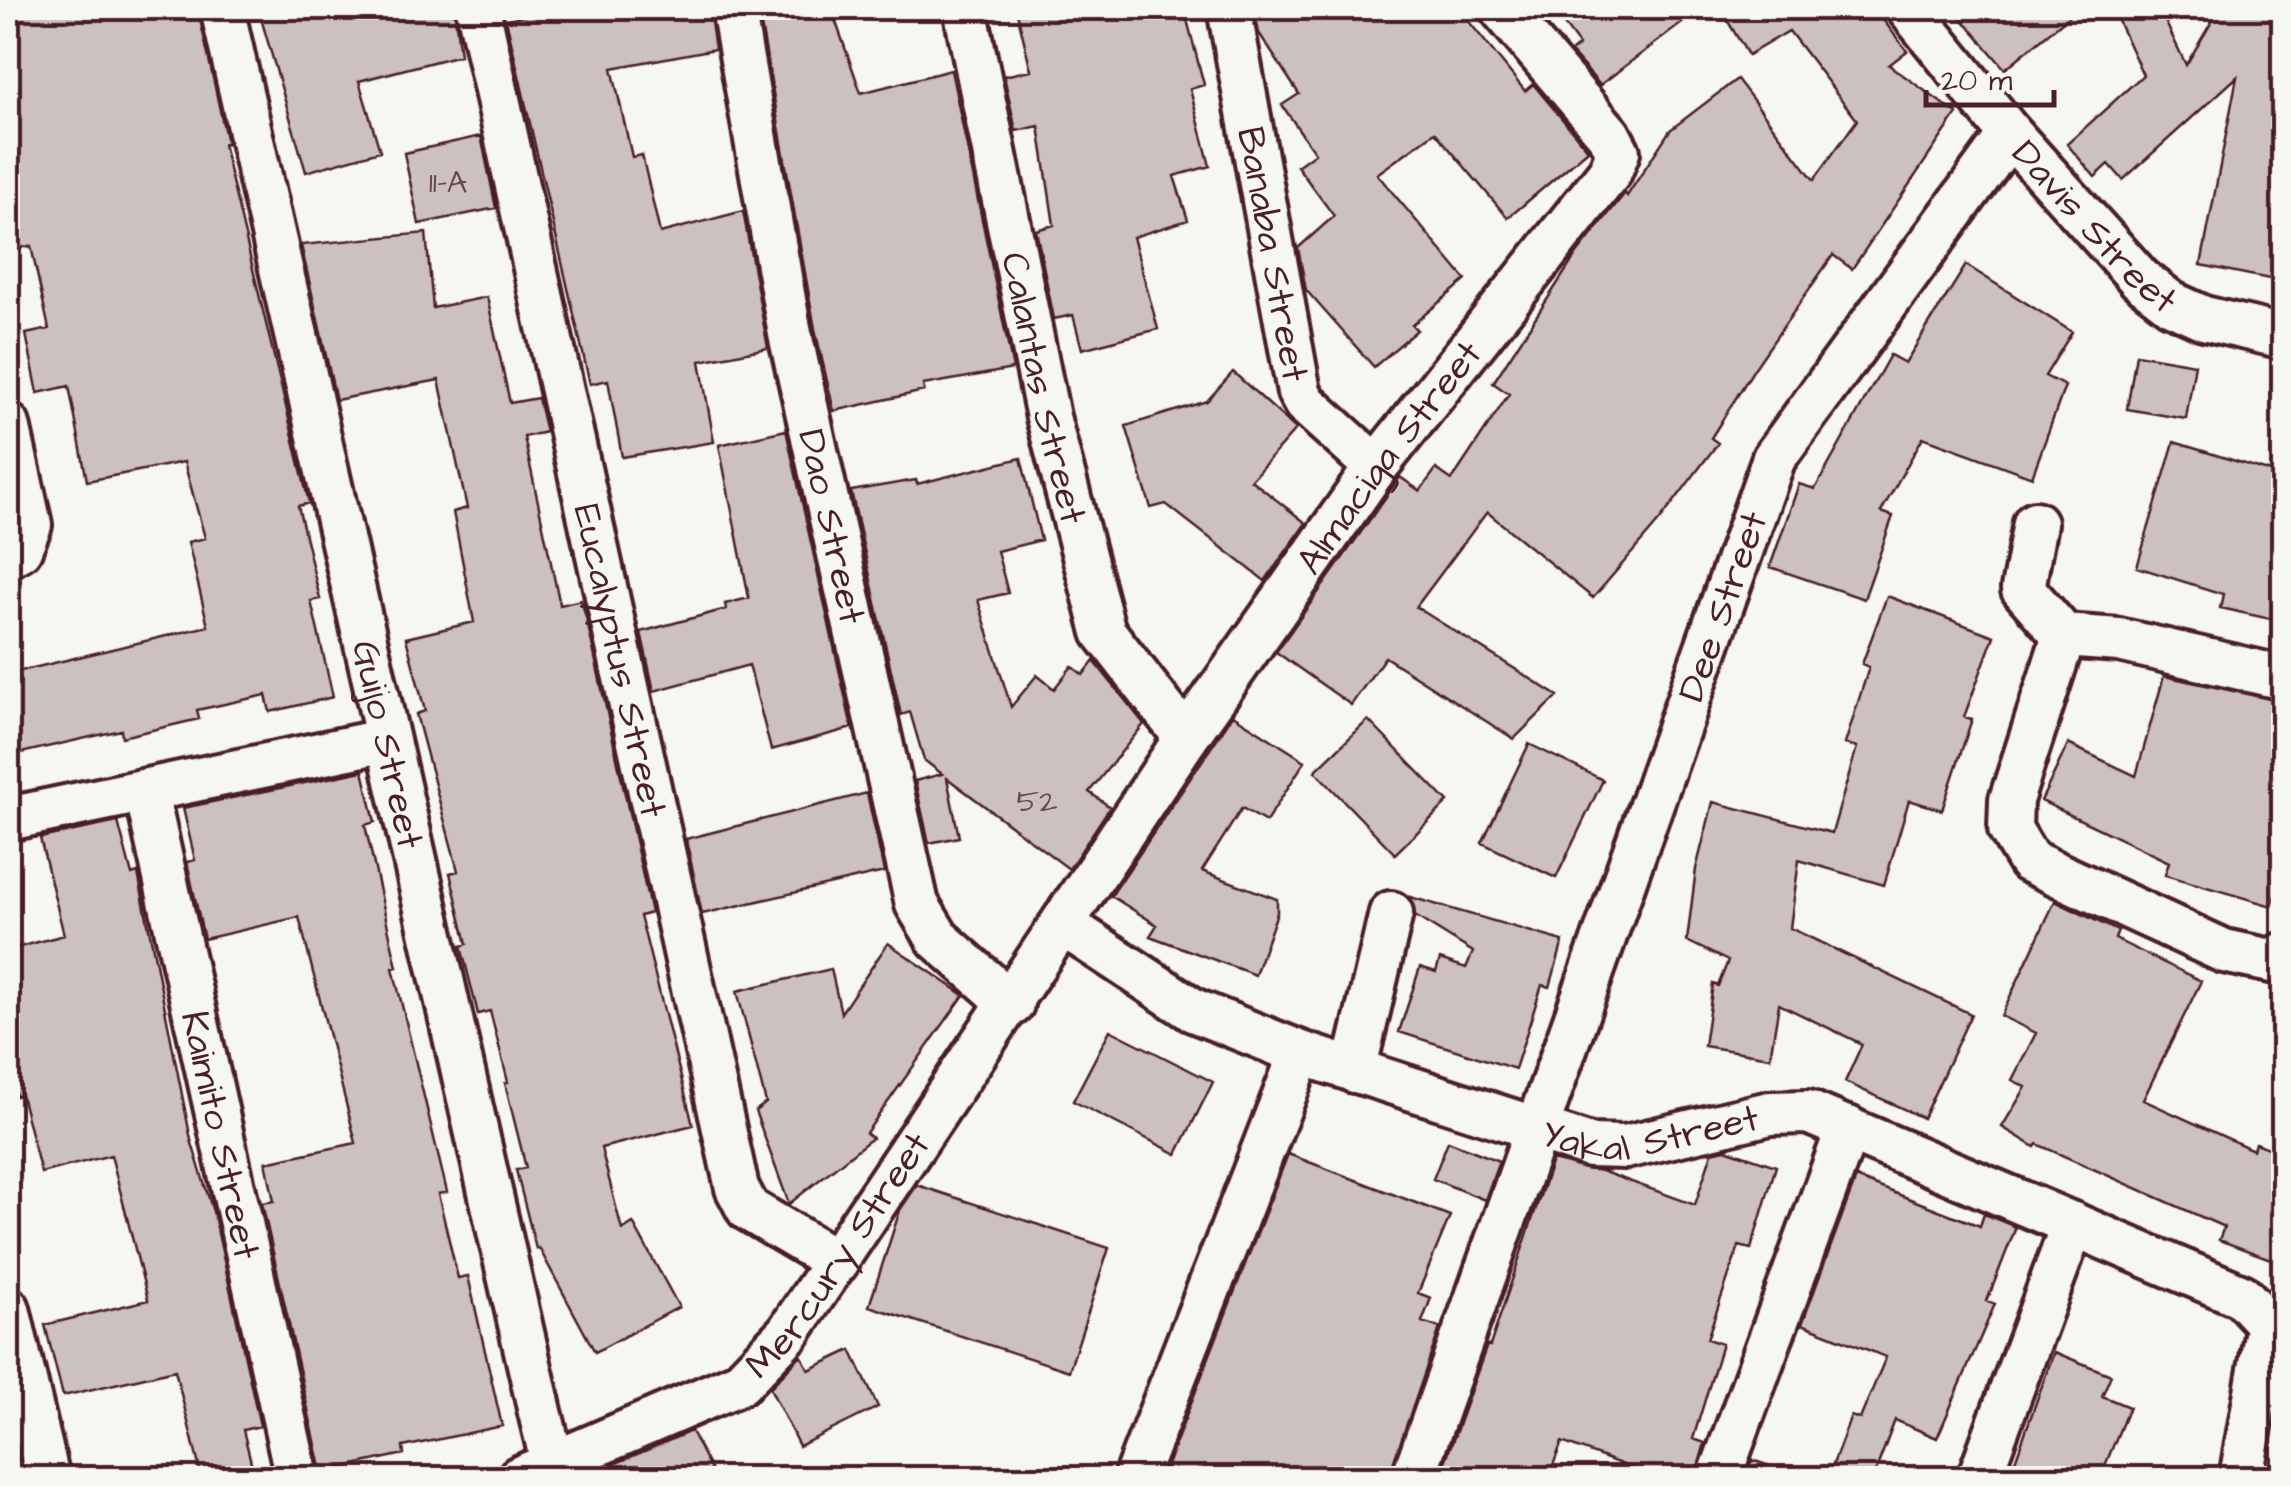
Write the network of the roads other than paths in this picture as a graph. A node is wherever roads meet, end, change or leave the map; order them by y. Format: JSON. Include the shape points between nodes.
{"nodes":[{"id":1,"x":222,"y":8,"type":"edge"},
{"id":2,"x":478,"y":8,"type":"edge"},
{"id":3,"x":733,"y":8,"type":"edge"},
{"id":4,"x":965,"y":8,"type":"edge"},
{"id":5,"x":1228,"y":8,"type":"edge"},
{"id":6,"x":1502,"y":8,"type":"edge"},
{"id":7,"x":1908,"y":8,"type":"edge"},
{"id":8,"x":2010,"y":134,"type":"junction"},
{"id":9,"x":2284,"y":338,"type":"edge"},
{"id":10,"x":8,"y":425,"type":"edge"},
{"id":11,"x":1376,"y":467,"type":"junction"},
{"id":12,"x":2034,"y":522,"type":"dead end"},
{"id":13,"x":8,"y":556,"type":"edge"},
{"id":14,"x":2064,"y":636,"type":"junction"},
{"id":15,"x":2284,"y":678,"type":"edge"},
{"id":16,"x":1186,"y":738,"type":"junction"},
{"id":17,"x":387,"y":740,"type":"junction"},
{"id":18,"x":146,"y":791,"type":"junction"},
{"id":19,"x":8,"y":820,"type":"edge"},
{"id":20,"x":1391,"y":913,"type":"dead end"},
{"id":21,"x":1064,"y":925,"type":"junction"},
{"id":22,"x":2284,"y":954,"type":"edge"},
{"id":23,"x":1012,"y":1004,"type":"junction"},
{"id":24,"x":1300,"y":1053,"type":"junction"},
{"id":25,"x":1354,"y":1070,"type":"junction"},
{"id":26,"x":1848,"y":1128,"type":"junction"},
{"id":27,"x":1538,"y":1132,"type":"junction"},
{"id":28,"x":2074,"y":1224,"type":"junction"},
{"id":29,"x":836,"y":1262,"type":"junction"},
{"id":30,"x":8,"y":1309,"type":"edge"},
{"id":31,"x":545,"y":1473,"type":"edge"},
{"id":32,"x":48,"y":1478,"type":"edge"},
{"id":33,"x":297,"y":1478,"type":"edge"},
{"id":34,"x":1135,"y":1478,"type":"edge"},
{"id":35,"x":1413,"y":1478,"type":"edge"},
{"id":36,"x":1719,"y":1478,"type":"edge"},
{"id":37,"x":1978,"y":1478,"type":"edge"},
{"id":38,"x":2240,"y":1478,"type":"edge"}],
"edges":[{"from":1,"to":17,"type":"street","name":"Guijo Street"},
{"from":2,"to":29,"type":"street","name":"Eucalyptus Street","via":[[737,1188],[748,1210]]},
{"from":3,"to":23,"type":"street","name":"Dao Street","via":[[790,334],[917,904],[938,939]]},
{"from":4,"to":16,"type":"street","name":"Calantas Street","via":[[1048,417],[1104,632]]},
{"from":5,"to":11,"type":"street","name":"Banaba Street","via":[[1298,392]]},
{"from":6,"to":11,"type":"street","name":"Almaciga Street","via":[[1610,134],[1618,152],[1610,172]]},
{"from":7,"to":8,"type":"street","name":"Davis Street"},
{"from":8,"to":9,"type":"street","name":"Davis Street","via":[[2109,248],[2171,303]]},
{"from":8,"to":27,"type":"street","name":"Dee Street","via":[[1774,458]]},
{"from":10,"to":13,"type":"street","via":[[30,524],[20,548]]},
{"from":11,"to":16,"type":"street","name":"Almaciga Street"},
{"from":12,"to":14,"type":"street","via":[[2023,590]]},
{"from":14,"to":15,"type":"street","via":[[2120,640]]},
{"from":14,"to":22,"type":"street","via":[[2011,800],[2010,829],[2029,861],[2224,951],[2271,962]]},
{"from":16,"to":21,"type":"street","name":"Almaciga Street"},
{"from":17,"to":18,"type":"street"},
{"from":17,"to":31,"type":"street","name":"Guijo Street"},
{"from":18,"to":19,"type":"street"},
{"from":18,"to":33,"type":"street","name":"Kaimito Street"},
{"from":20,"to":25,"type":"street"},
{"from":21,"to":23,"type":"street","name":"Mercury Street"},
{"from":21,"to":24,"type":"street","name":"Yakal Street","via":[[1193,1010]]},
{"from":23,"to":29,"type":"street","name":"Mercury Street"},
{"from":24,"to":25,"type":"street","name":"Yakal Street"},
{"from":24,"to":34,"type":"street"},
{"from":25,"to":27,"type":"street","name":"Yakal Street"},
{"from":26,"to":27,"type":"street","name":"Yakal Street","via":[[1808,1112],[1770,1113],[1625,1147]]},
{"from":26,"to":28,"type":"street","name":"Yakal Street"},
{"from":26,"to":36,"type":"street"},
{"from":27,"to":35,"type":"street","name":"Dee Street"},
{"from":28,"to":37,"type":"street"},
{"from":28,"to":38,"type":"street","name":"Yakal Street","via":[[2242,1296],[2268,1324]]},
{"from":29,"to":31,"type":"street","name":"Mercury Street","via":[[788,1333],[740,1383]]},
{"from":30,"to":32,"type":"street"}]}
